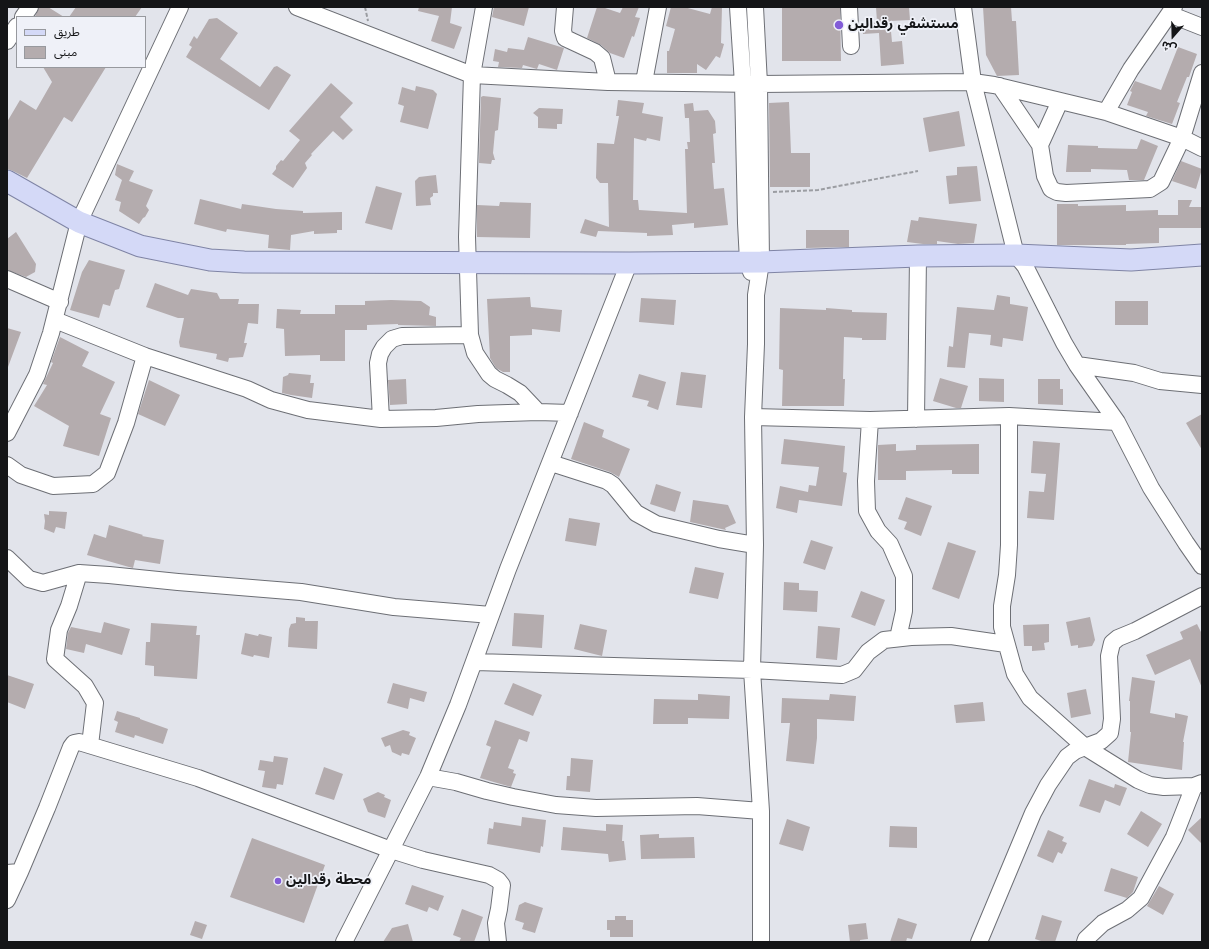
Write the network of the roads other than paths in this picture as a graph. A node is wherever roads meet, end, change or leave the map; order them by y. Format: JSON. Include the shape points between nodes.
{"nodes":[{"id":1,"x":30,"y":7,"type":"edge"},
{"id":2,"x":180,"y":7,"type":"edge"},
{"id":3,"x":297,"y":7,"type":"edge"},
{"id":4,"x":484,"y":7,"type":"edge"},
{"id":5,"x":565,"y":7,"type":"edge"},
{"id":6,"x":658,"y":7,"type":"edge"},
{"id":7,"x":738,"y":7,"type":"edge"},
{"id":8,"x":754,"y":7,"type":"edge"},
{"id":9,"x":849,"y":7,"type":"edge"},
{"id":10,"x":963,"y":7,"type":"edge"},
{"id":11,"x":1172,"y":10,"type":"edge"},
{"id":12,"x":24,"y":16,"type":"edge"},
{"id":13,"x":1202,"y":27,"type":"edge"},
{"id":14,"x":16,"y":28,"type":"edge"},
{"id":15,"x":7,"y":41,"type":"edge"},
{"id":16,"x":851,"y":46,"type":"dead end"},
{"id":17,"x":1202,"y":73,"type":"edge"},
{"id":18,"x":472,"y":75,"type":"junction"},
{"id":19,"x":608,"y":82,"type":"junction"},
{"id":20,"x":644,"y":82,"type":"junction"},
{"id":21,"x":973,"y":82,"type":"junction"},
{"id":22,"x":751,"y":84,"type":"junction"},
{"id":23,"x":1000,"y":86,"type":"junction"},
{"id":24,"x":1060,"y":101,"type":"junction"},
{"id":25,"x":1106,"y":112,"type":"junction"},
{"id":26,"x":1182,"y":138,"type":"junction"},
{"id":27,"x":1040,"y":145,"type":"junction"},
{"id":28,"x":1202,"y":148,"type":"edge"},
{"id":29,"x":7,"y":181,"type":"edge"},
{"id":30,"x":80,"y":222,"type":"junction"},
{"id":31,"x":1016,"y":254,"type":"junction"},
{"id":32,"x":918,"y":256,"type":"junction"},
{"id":33,"x":1202,"y":256,"type":"edge"},
{"id":34,"x":467,"y":262,"type":"junction"},
{"id":35,"x":754,"y":262,"type":"junction"},
{"id":36,"x":629,"y":263,"type":"junction"},
{"id":37,"x":7,"y":279,"type":"edge"},
{"id":38,"x":60,"y":302,"type":"junction"},
{"id":39,"x":55,"y":320,"type":"junction"},
{"id":40,"x":470,"y":335,"type":"junction"},
{"id":41,"x":145,"y":356,"type":"junction"},
{"id":42,"x":1077,"y":365,"type":"junction"},
{"id":43,"x":1202,"y":385,"type":"edge"},
{"id":44,"x":538,"y":412,"type":"junction"},
{"id":45,"x":570,"y":413,"type":"junction"},
{"id":46,"x":1009,"y":416,"type":"junction"},
{"id":47,"x":753,"y":417,"type":"junction"},
{"id":48,"x":916,"y":418,"type":"junction"},
{"id":49,"x":381,"y":419,"type":"junction"},
{"id":50,"x":870,"y":420,"type":"junction"},
{"id":51,"x":1117,"y":422,"type":"junction"},
{"id":52,"x":7,"y":433,"type":"edge"},
{"id":53,"x":550,"y":463,"type":"junction"},
{"id":54,"x":7,"y":465,"type":"edge"},
{"id":55,"x":755,"y":545,"type":"junction"},
{"id":56,"x":7,"y":558,"type":"edge"},
{"id":57,"x":1202,"y":566,"type":"edge"},
{"id":58,"x":79,"y":572,"type":"junction"},
{"id":59,"x":1202,"y":596,"type":"edge"},
{"id":60,"x":491,"y":615,"type":"junction"},
{"id":61,"x":898,"y":638,"type":"junction"},
{"id":62,"x":1006,"y":644,"type":"junction"},
{"id":63,"x":475,"y":662,"type":"junction"},
{"id":64,"x":752,"y":670,"type":"junction"},
{"id":65,"x":90,"y":745,"type":"junction"},
{"id":66,"x":1085,"y":747,"type":"junction"},
{"id":67,"x":428,"y":777,"type":"junction"},
{"id":68,"x":1198,"y":785,"type":"edge"},
{"id":69,"x":760,"y":811,"type":"junction"},
{"id":70,"x":391,"y":850,"type":"junction"},
{"id":71,"x":13,"y":872,"type":"edge"},
{"id":72,"x":7,"y":900,"type":"edge"},
{"id":73,"x":344,"y":942,"type":"edge"},
{"id":74,"x":498,"y":942,"type":"edge"},
{"id":75,"x":761,"y":942,"type":"edge"},
{"id":76,"x":979,"y":942,"type":"edge"},
{"id":77,"x":1085,"y":942,"type":"edge"}],
"edges":[{"from":1,"to":12,"type":"street"},
{"from":2,"to":30,"type":"street"},
{"from":3,"to":18,"type":"street"},
{"from":4,"to":18,"type":"street"},
{"from":5,"to":19,"type":"street","via":[[565,38],[602,58]]},
{"from":6,"to":20,"type":"street"},
{"from":7,"to":22,"type":"street"},
{"from":8,"to":22,"type":"street"},
{"from":9,"to":16,"type":"street"},
{"from":10,"to":21,"type":"street"},
{"from":11,"to":13,"type":"street"},
{"from":11,"to":25,"type":"street","via":[[1131,69]]},
{"from":14,"to":15,"type":"street"},
{"from":17,"to":26,"type":"street"},
{"from":18,"to":19,"type":"street"},
{"from":18,"to":34,"type":"street"},
{"from":19,"to":20,"type":"street"},
{"from":20,"to":22,"type":"street"},
{"from":21,"to":22,"type":"street"},
{"from":21,"to":23,"type":"street"},
{"from":21,"to":31,"type":"street"},
{"from":22,"to":35,"type":"street","via":[[760,192]]},
{"from":22,"to":35,"type":"street","via":[[746,223]]},
{"from":23,"to":24,"type":"street"},
{"from":23,"to":27,"type":"street"},
{"from":24,"to":25,"type":"street"},
{"from":24,"to":27,"type":"street"},
{"from":25,"to":26,"type":"street"},
{"from":26,"to":27,"type":"street","via":[[1161,182],[1150,189],[1066,194],[1050,189]]},
{"from":26,"to":28,"type":"street"},
{"from":29,"to":30,"type":"main road"},
{"from":30,"to":34,"type":"main road","via":[[140,246],[210,260]]},
{"from":30,"to":38,"type":"street"},
{"from":31,"to":32,"type":"main road"},
{"from":31,"to":33,"type":"main road","via":[[1131,260]]},
{"from":31,"to":42,"type":"street","via":[[1025,266]]},
{"from":32,"to":35,"type":"main road"},
{"from":32,"to":48,"type":"street"},
{"from":34,"to":36,"type":"main road"},
{"from":34,"to":40,"type":"street"},
{"from":35,"to":36,"type":"main road"},
{"from":35,"to":47,"type":"street","via":[[756,344]]},
{"from":36,"to":45,"type":"street"},
{"from":37,"to":38,"type":"street"},
{"from":38,"to":39,"type":"street"},
{"from":39,"to":41,"type":"street"},
{"from":39,"to":52,"type":"street","via":[[37,375]]},
{"from":40,"to":44,"type":"street","via":[[476,353],[489,374],[520,393]]},
{"from":40,"to":49,"type":"street","via":[[402,336],[392,339],[384,347],[378,363]]},
{"from":41,"to":49,"type":"street","via":[[247,389],[289,406]]},
{"from":41,"to":54,"type":"street","via":[[126,423],[107,473],[93,484],[53,486],[21,476]]},
{"from":42,"to":43,"type":"street","via":[[1134,373],[1160,381]]},
{"from":42,"to":51,"type":"street"},
{"from":44,"to":45,"type":"street"},
{"from":44,"to":49,"type":"street"},
{"from":45,"to":53,"type":"street"},
{"from":46,"to":48,"type":"street"},
{"from":46,"to":51,"type":"street"},
{"from":46,"to":62,"type":"street","via":[[1009,545],[1002,613]]},
{"from":47,"to":50,"type":"street"},
{"from":47,"to":55,"type":"street"},
{"from":48,"to":50,"type":"street"},
{"from":50,"to":61,"type":"street","via":[[867,511],[878,531],[890,544],[904,576],[904,611]]},
{"from":51,"to":57,"type":"street","via":[[1151,488]]},
{"from":53,"to":55,"type":"street","via":[[607,481],[636,513],[656,524],[712,538]]},
{"from":53,"to":60,"type":"street"},
{"from":55,"to":64,"type":"street"},
{"from":56,"to":58,"type":"street","via":[[29,579],[43,583]]},
{"from":58,"to":60,"type":"street","via":[[301,592],[394,607]]},
{"from":58,"to":65,"type":"street","via":[[69,606],[58,630],[55,659],[85,686],[95,703]]},
{"from":59,"to":66,"type":"street","via":[[1112,643],[1109,656],[1112,719],[1110,732],[1101,741]]},
{"from":60,"to":63,"type":"street"},
{"from":61,"to":62,"type":"street","via":[[951,636]]},
{"from":61,"to":64,"type":"street","via":[[884,640],[868,652],[854,670],[842,675]]},
{"from":62,"to":66,"type":"street","via":[[1015,674],[1030,698]]},
{"from":63,"to":64,"type":"street"},
{"from":63,"to":67,"type":"street"},
{"from":64,"to":69,"type":"street"},
{"from":65,"to":70,"type":"street","via":[[198,778]]},
{"from":65,"to":71,"type":"street","via":[[79,742],[71,747],[47,808]]},
{"from":66,"to":68,"type":"street","via":[[1150,785]]},
{"from":66,"to":76,"type":"street","via":[[1067,757],[1048,785],[1033,813]]},
{"from":67,"to":69,"type":"street","via":[[556,805],[596,808],[698,806]]},
{"from":67,"to":70,"type":"street"},
{"from":68,"to":77,"type":"street","via":[[1141,898],[1103,923]]},
{"from":69,"to":75,"type":"street"},
{"from":70,"to":73,"type":"street"},
{"from":70,"to":74,"type":"street","via":[[489,875],[498,880],[502,885],[496,923]]},
{"from":71,"to":72,"type":"street"}]}
